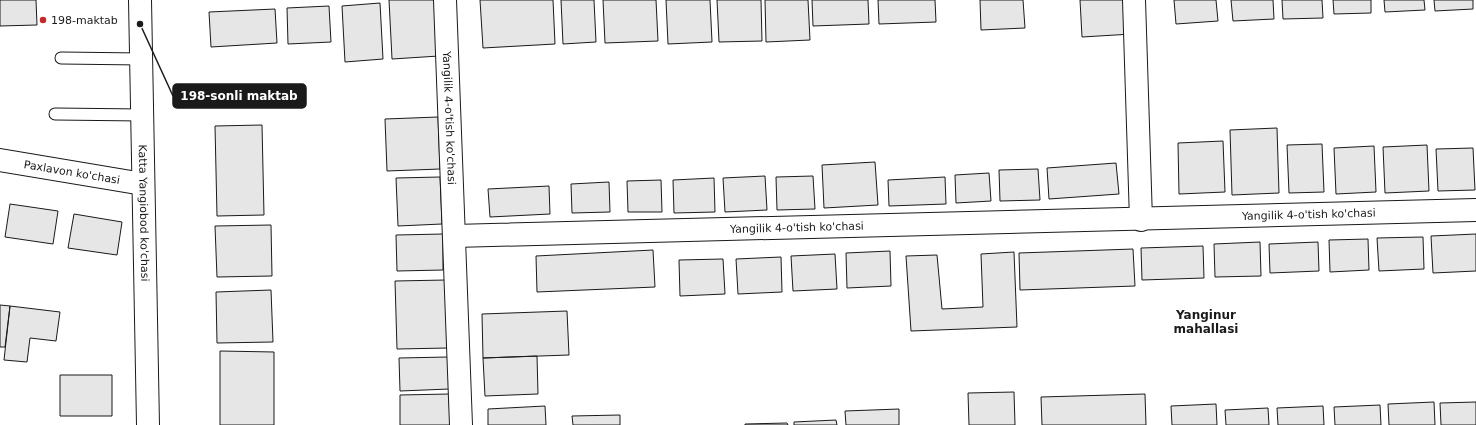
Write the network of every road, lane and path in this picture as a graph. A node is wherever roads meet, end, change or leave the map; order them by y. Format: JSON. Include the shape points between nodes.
{"nodes":[{"id":1,"x":140,"y":0,"type":"edge"},
{"id":2,"x":445,"y":0,"type":"edge"},
{"id":3,"x":1134,"y":0,"type":"edge"},
{"id":4,"x":61,"y":58,"type":"dead end"},
{"id":5,"x":141,"y":59,"type":"junction"},
{"id":6,"x":55,"y":114,"type":"dead end"},
{"id":7,"x":142,"y":115,"type":"junction"},
{"id":8,"x":0,"y":160,"type":"edge"},
{"id":9,"x":143,"y":184,"type":"junction"},
{"id":10,"x":1476,"y":210,"type":"edge"},
{"id":11,"x":1140,"y":220,"type":"junction"},
{"id":12,"x":454,"y":236,"type":"junction"},
{"id":13,"x":148,"y":425,"type":"edge"},
{"id":14,"x":461,"y":425,"type":"edge"}],
"edges":[{"from":1,"to":5,"type":"street","name":"Katta Yangiobod ko'chasi"},
{"from":2,"to":12,"type":"street","name":"Yangilik 4-o'tish ko'chasi"},
{"from":3,"to":11,"type":"street"},
{"from":4,"to":5,"type":"lane"},
{"from":5,"to":7,"type":"street","name":"Katta Yangiobod ko'chasi"},
{"from":6,"to":7,"type":"lane"},
{"from":7,"to":9,"type":"street","name":"Katta Yangiobod ko'chasi"},
{"from":8,"to":9,"type":"street","name":"Paxlavon ko'chasi"},
{"from":9,"to":13,"type":"street","name":"Katta Yangiobod ko'chasi"},
{"from":10,"to":11,"type":"street","name":"Yangilik 4-o'tish ko'chasi"},
{"from":11,"to":12,"type":"street","name":"Yangilik 4-o'tish ko'chasi"},
{"from":12,"to":14,"type":"street","name":"Yangilik 4-o'tish ko'chasi"}]}
